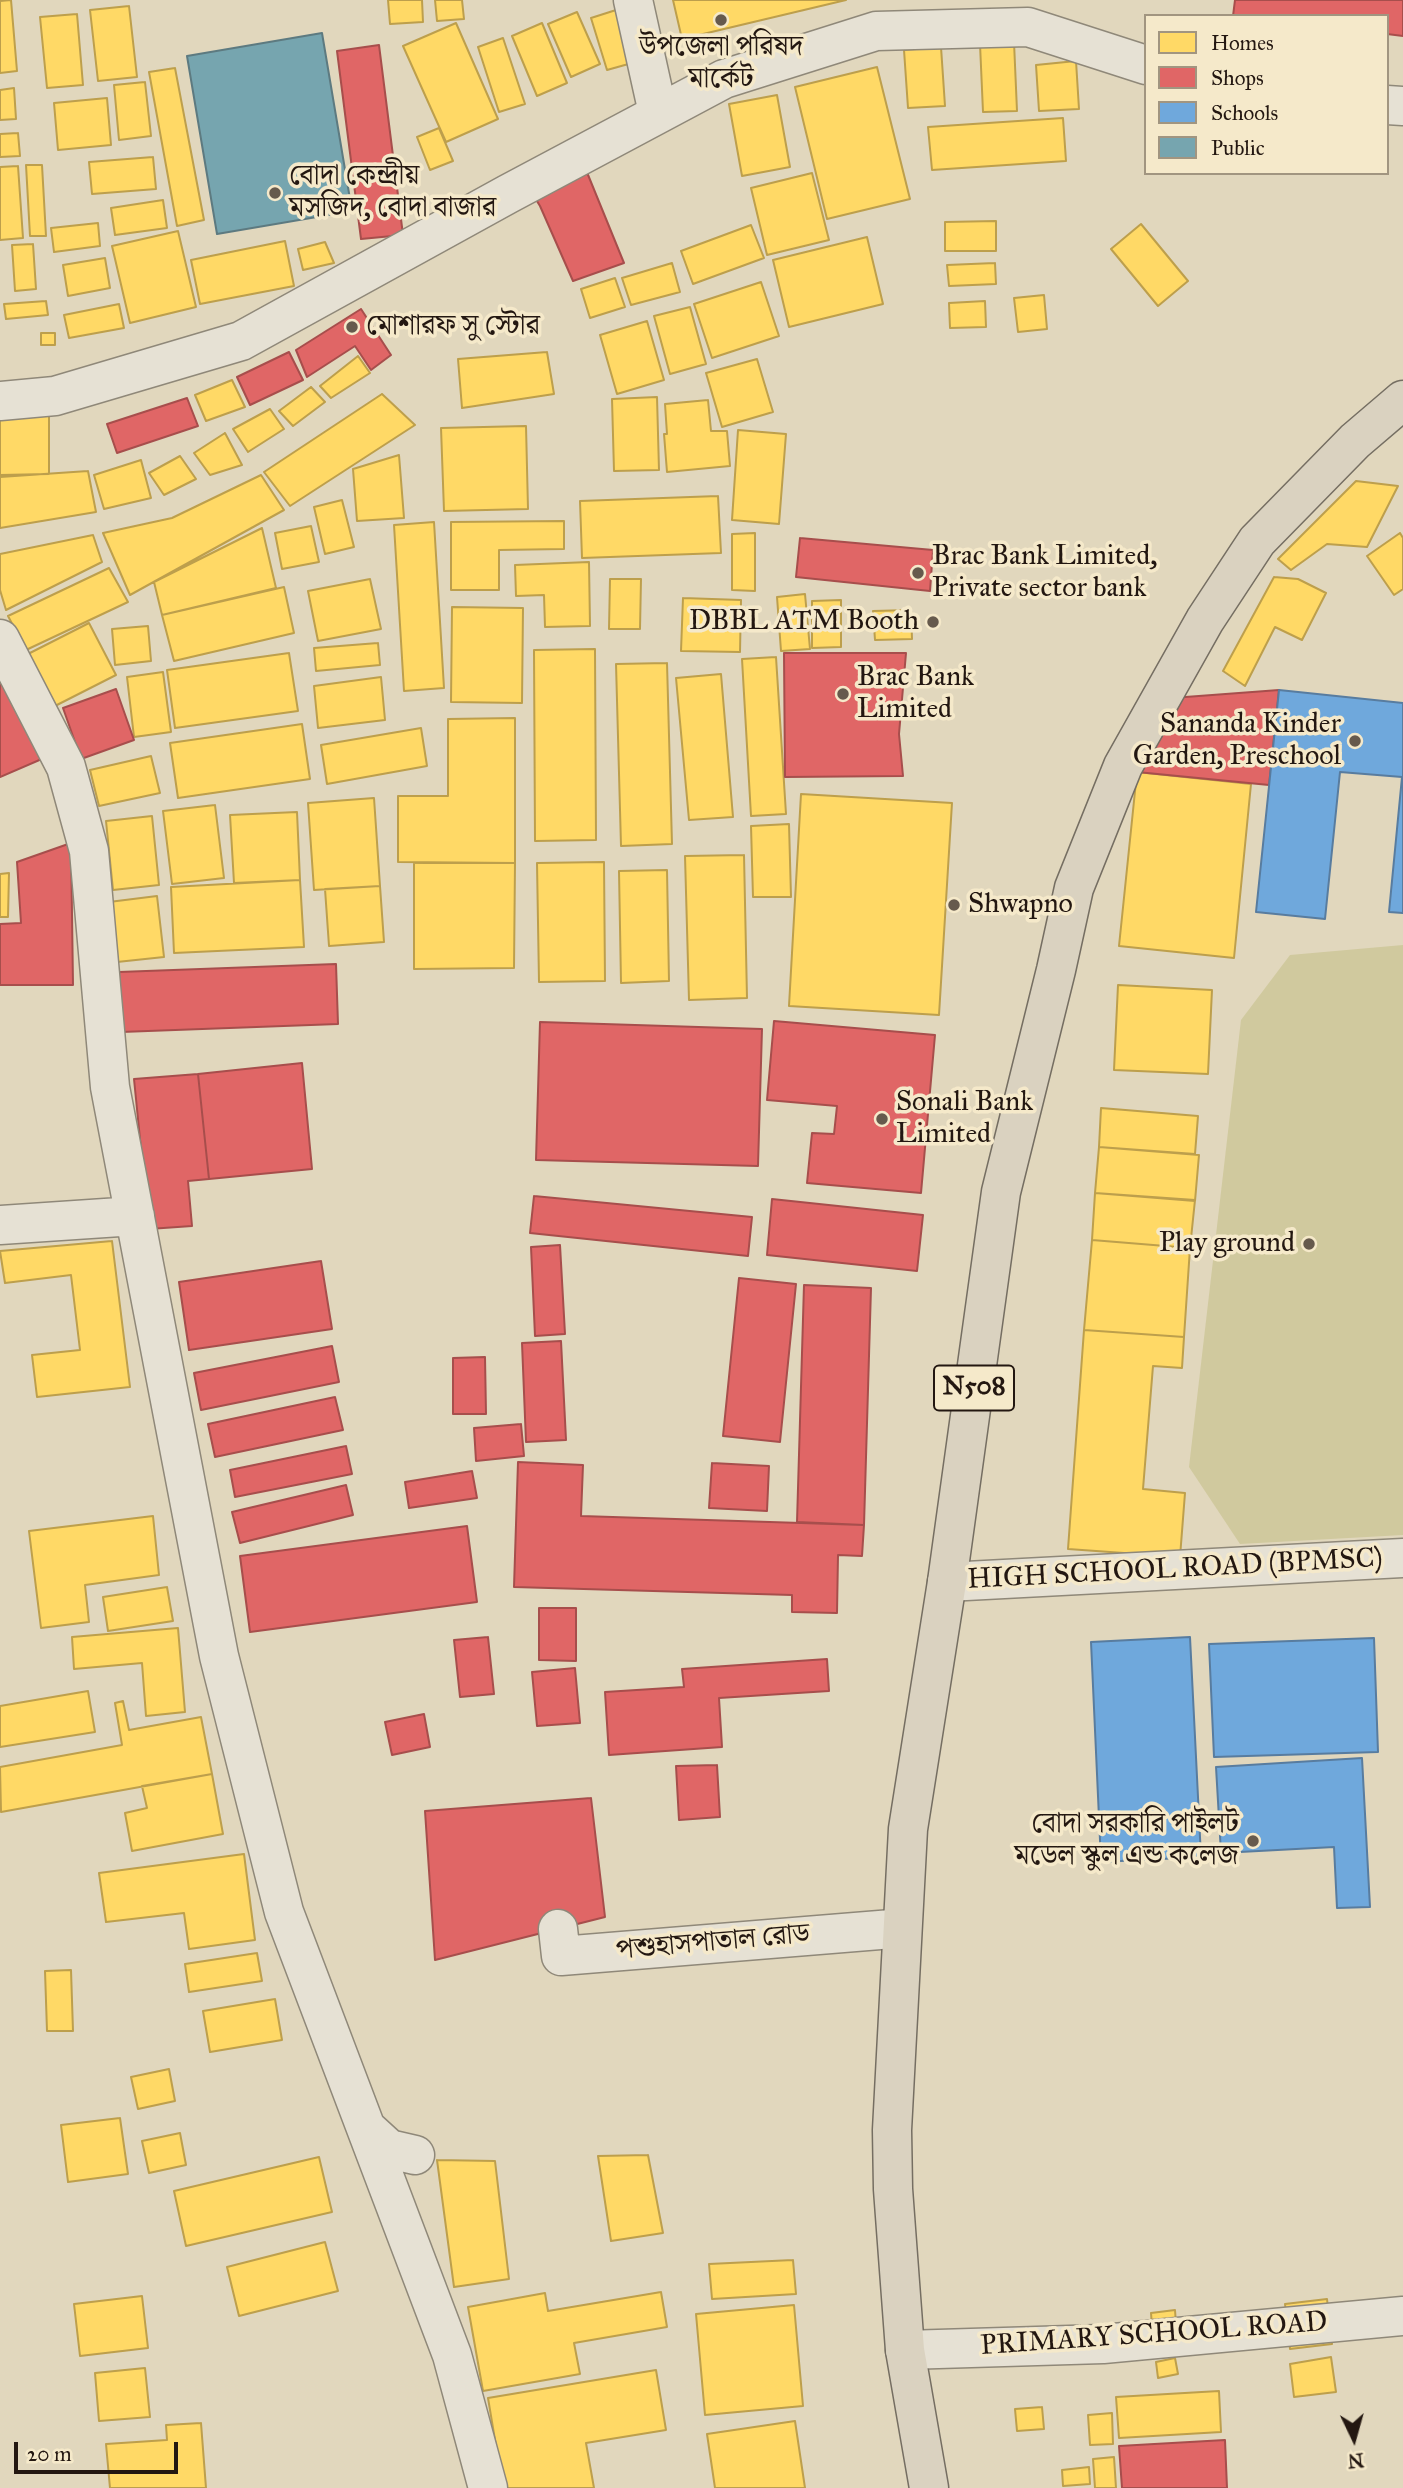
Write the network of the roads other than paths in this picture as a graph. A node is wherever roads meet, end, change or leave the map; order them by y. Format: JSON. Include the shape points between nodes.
{"nodes":[{"id":1,"x":633,"y":0,"type":"edge"},
{"id":2,"x":1144,"y":64,"type":"edge"},
{"id":3,"x":658,"y":113,"type":"junction"},
{"id":4,"x":1403,"y":400,"type":"edge"},
{"id":5,"x":0,"y":401,"type":"edge"},
{"id":6,"x":0,"y":639,"type":"edge"},
{"id":7,"x":135,"y":1216,"type":"junction"},
{"id":8,"x":0,"y":1225,"type":"edge"},
{"id":9,"x":1403,"y":1558,"type":"edge"},
{"id":10,"x":947,"y":1582,"type":"junction"},
{"id":11,"x":558,"y":1929,"type":"dead end"},
{"id":12,"x":892,"y":1929,"type":"dead end"},
{"id":13,"x":366,"y":2128,"type":"junction"},
{"id":14,"x":415,"y":2155,"type":"dead end"},
{"id":15,"x":1403,"y":2316,"type":"edge"},
{"id":16,"x":905,"y":2350,"type":"junction"},
{"id":17,"x":488,"y":2488,"type":"edge"},
{"id":18,"x":929,"y":2488,"type":"edge"}],
"edges":[{"from":1,"to":3,"type":"street"},
{"from":2,"to":3,"type":"street","via":[[1028,27],[876,31],[724,79]]},
{"from":3,"to":5,"type":"street","via":[[241,341],[55,396]]},
{"from":4,"to":10,"type":"highway","number":"N508","via":[[1355,441],[1257,541],[1205,620],[1123,766],[1074,888],[1001,1192]]},
{"from":6,"to":7,"type":"street","via":[[66,767],[89,851],[110,1087]]},
{"from":7,"to":8,"type":"street"},
{"from":7,"to":13,"type":"street","via":[[219,1656],[284,1912]]},
{"from":9,"to":10,"type":"street","name":"HIGH SCHOOL ROAD (BPMSC)"},
{"from":10,"to":16,"type":"highway","number":"N508","via":[[908,1829],[892,2130]]},
{"from":11,"to":12,"type":"street","name":"পশুহাসপাতাল রোড","via":[[561,1956]]},
{"from":13,"to":14,"type":"street","via":[[389,2148]]},
{"from":13,"to":17,"type":"street","via":[[452,2356]]},
{"from":15,"to":16,"type":"street","name":"PRIMARY SCHOOL ROAD","via":[[1103,2344]]},
{"from":16,"to":18,"type":"highway","number":"N508"}]}
